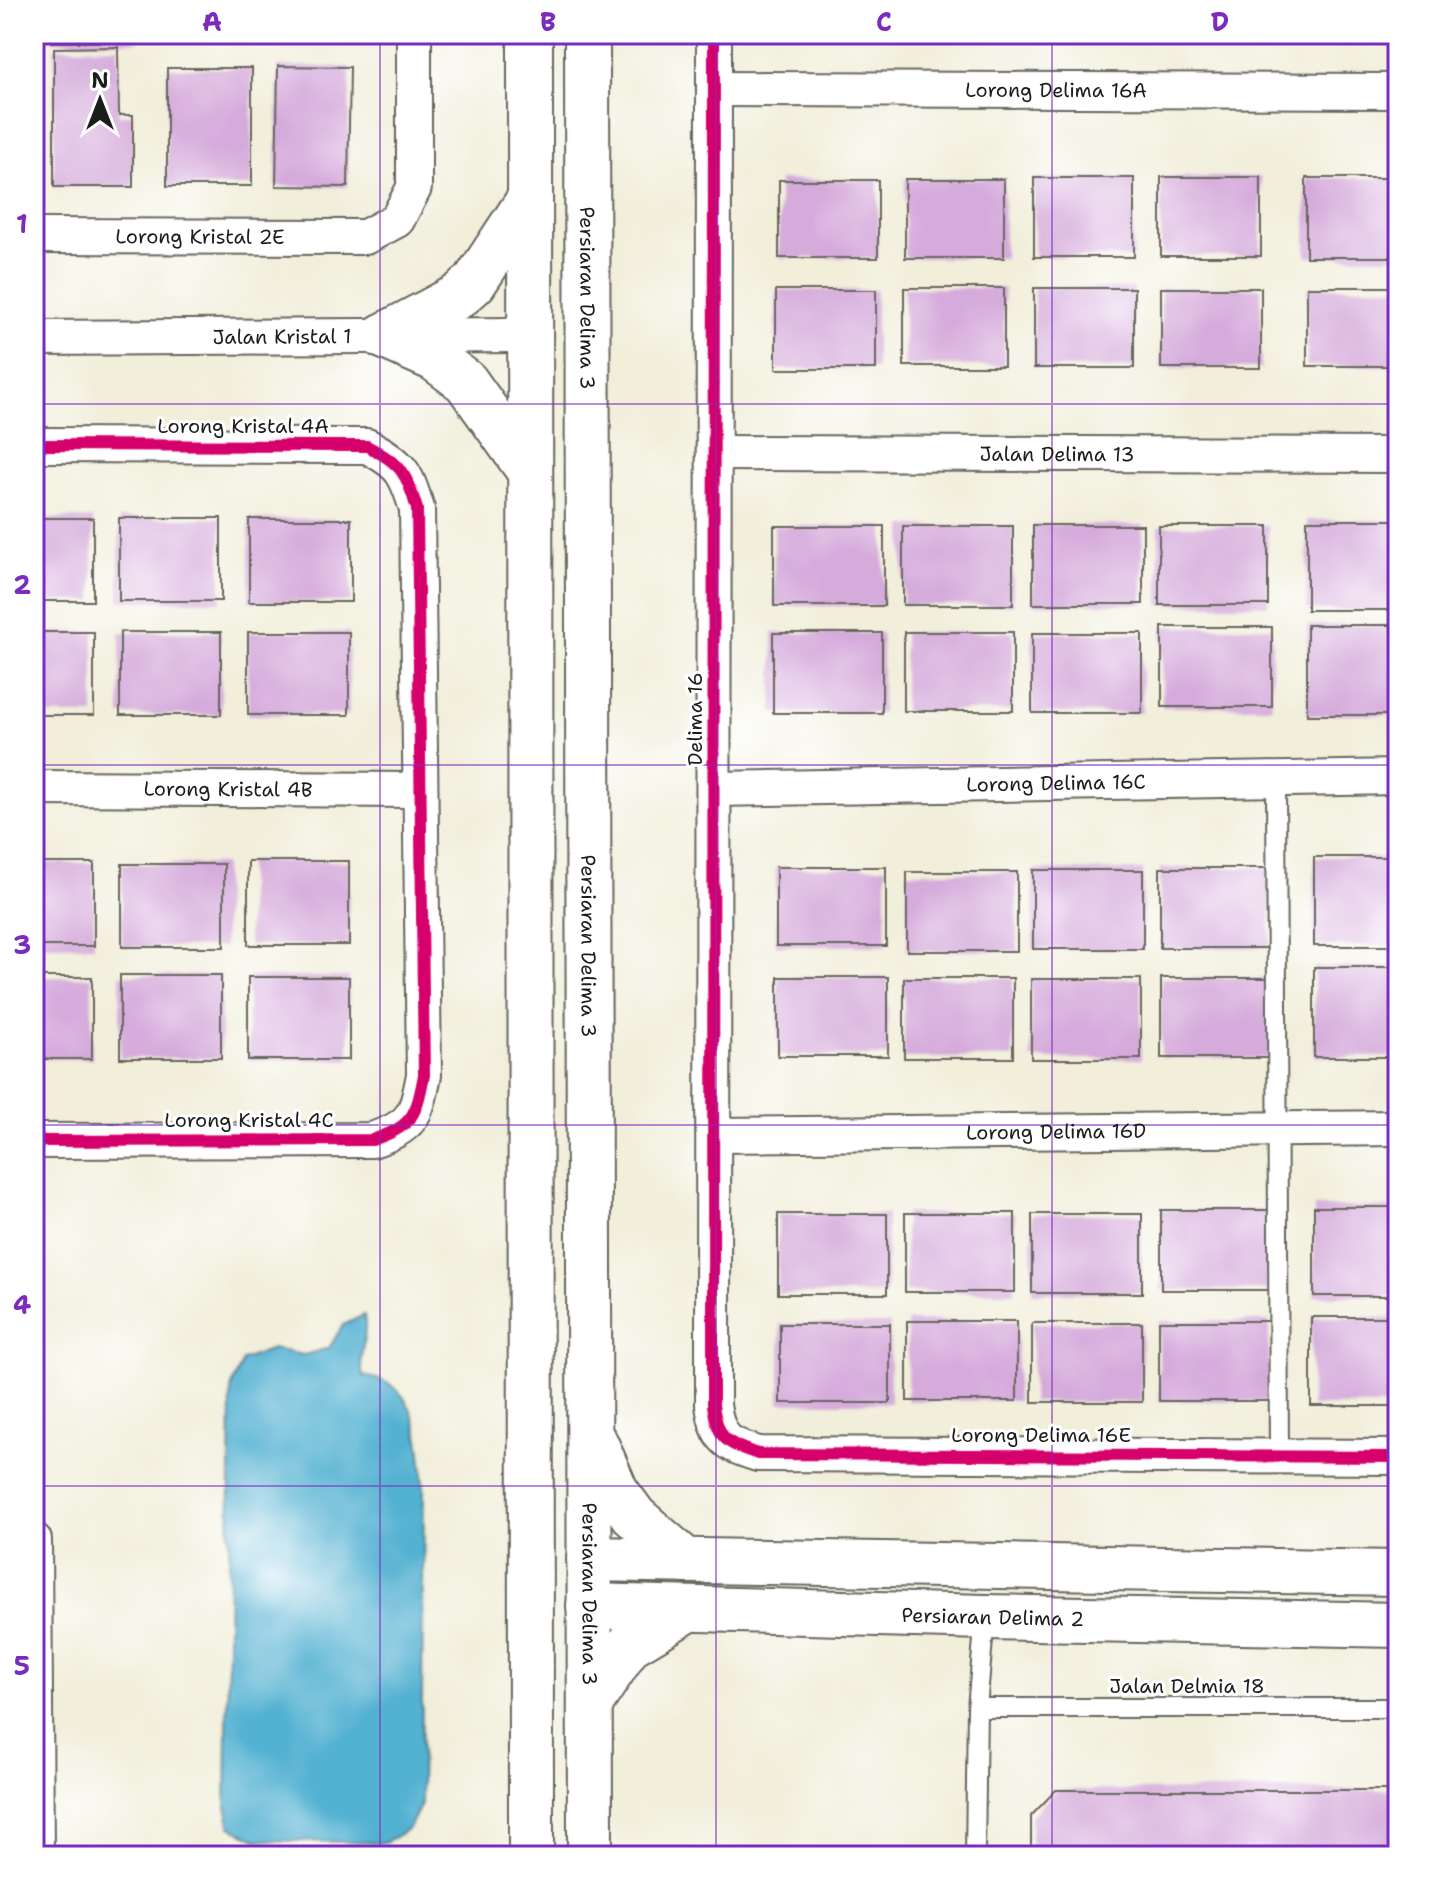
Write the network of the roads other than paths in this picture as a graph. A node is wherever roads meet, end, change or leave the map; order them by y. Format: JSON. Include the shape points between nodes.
{"nodes":[{"id":1,"x":414,"y":34,"type":"edge"},
{"id":2,"x":530,"y":34,"type":"edge"},
{"id":3,"x":587,"y":34,"type":"edge"},
{"id":4,"x":714,"y":34,"type":"edge"},
{"id":5,"x":714,"y":89,"type":"junction"},
{"id":6,"x":1398,"y":91,"type":"edge"},
{"id":7,"x":530,"y":198,"type":"junction"},
{"id":8,"x":34,"y":236,"type":"edge"},
{"id":9,"x":587,"y":282,"type":"junction"},
{"id":10,"x":530,"y":335,"type":"junction"},
{"id":11,"x":383,"y":336,"type":"junction"},
{"id":12,"x":34,"y":338,"type":"edge"},
{"id":13,"x":588,"y":387,"type":"junction"},
{"id":14,"x":34,"y":445,"type":"edge"},
{"id":15,"x":715,"y":453,"type":"junction"},
{"id":16,"x":1398,"y":455,"type":"edge"},
{"id":17,"x":530,"y":472,"type":"junction"},
{"id":18,"x":417,"y":509,"type":"joint"},
{"id":19,"x":1398,"y":777,"type":"edge"},
{"id":20,"x":1276,"y":779,"type":"junction"},
{"id":21,"x":34,"y":788,"type":"edge"},
{"id":22,"x":714,"y":789,"type":"junction"},
{"id":23,"x":420,"y":790,"type":"junction"},
{"id":24,"x":1398,"y":1128,"type":"edge"},
{"id":25,"x":1276,"y":1129,"type":"junction"},
{"id":26,"x":714,"y":1135,"type":"junction"},
{"id":27,"x":34,"y":1141,"type":"edge"},
{"id":28,"x":713,"y":1405,"type":"joint"},
{"id":29,"x":589,"y":1427,"type":"junction"},
{"id":30,"x":1279,"y":1456,"type":"junction"},
{"id":31,"x":1398,"y":1457,"type":"edge"},
{"id":32,"x":531,"y":1531,"type":"junction"},
{"id":33,"x":34,"y":1540,"type":"edge"},
{"id":34,"x":686,"y":1561,"type":"junction"},
{"id":35,"x":34,"y":1571,"type":"edge"},
{"id":36,"x":1398,"y":1573,"type":"edge"},
{"id":37,"x":584,"y":1582,"type":"junction"},
{"id":38,"x":689,"y":1609,"type":"junction"},
{"id":39,"x":985,"y":1617,"type":"junction"},
{"id":40,"x":1398,"y":1625,"type":"edge"},
{"id":41,"x":531,"y":1640,"type":"junction"},
{"id":42,"x":34,"y":1667,"type":"edge"},
{"id":43,"x":590,"y":1704,"type":"junction"},
{"id":44,"x":977,"y":1708,"type":"junction"},
{"id":45,"x":1398,"y":1708,"type":"edge"},
{"id":46,"x":36,"y":1856,"type":"edge"},
{"id":47,"x":531,"y":1856,"type":"edge"},
{"id":48,"x":590,"y":1856,"type":"edge"},
{"id":49,"x":975,"y":1856,"type":"edge"}],
"edges":[{"from":1,"to":8,"type":"street","name":"Lorong Kristal 2E","via":[[414,188],[397,220],[365,237]]},
{"from":2,"to":7,"type":"street"},
{"from":3,"to":9,"type":"street","name":"Persiaran Delima 3"},
{"from":4,"to":5,"type":"street","name":"Delima 16"},
{"from":5,"to":6,"type":"street","name":"Lorong Delima 16A"},
{"from":5,"to":15,"type":"street","name":"Delima 16"},
{"from":7,"to":10,"type":"street"},
{"from":7,"to":11,"type":"street","via":[[474,283]]},
{"from":9,"to":10,"type":"street"},
{"from":9,"to":13,"type":"street","name":"Persiaran Delima 3"},
{"from":10,"to":11,"type":"street","name":"Jalan Kristal 1"},
{"from":10,"to":13,"type":"street"},
{"from":10,"to":17,"type":"street"},
{"from":11,"to":12,"type":"street","name":"Jalan Kristal 1"},
{"from":11,"to":17,"type":"street","via":[[435,359],[466,382]]},
{"from":13,"to":29,"type":"street","name":"Persiaran Delima 3"},
{"from":14,"to":18,"type":"street","name":"Lorong Kristal 4A","via":[[367,446],[389,458],[408,478]]},
{"from":15,"to":16,"type":"street","name":"Jalan Delima 13"},
{"from":15,"to":22,"type":"street","name":"Delima 16"},
{"from":17,"to":32,"type":"street"},
{"from":18,"to":23,"type":"street","name":"Lorong Kristal 4C"},
{"from":19,"to":20,"type":"street","name":"Lorong Delima 16C"},
{"from":20,"to":22,"type":"street","name":"Lorong Delima 16C"},
{"from":20,"to":25,"type":"lane"},
{"from":21,"to":23,"type":"street","name":"Lorong Kristal 4B"},
{"from":22,"to":26,"type":"street","name":"Delima 16"},
{"from":23,"to":27,"type":"street","name":"Lorong Kristal 4C","via":[[424,1075],[417,1107],[400,1131],[372,1140]]},
{"from":24,"to":25,"type":"street","name":"Lorong Delima 16D"},
{"from":25,"to":26,"type":"street","name":"Lorong Delima 16D"},
{"from":25,"to":30,"type":"lane"},
{"from":26,"to":28,"type":"street","name":"Delima 16"},
{"from":28,"to":30,"type":"street","name":"Lorong Delima 16E","via":[[716,1426],[731,1446],[758,1454]]},
{"from":29,"to":34,"type":"street","via":[[616,1491],[635,1517]]},
{"from":29,"to":37,"type":"street","name":"Persiaran Delima 3"},
{"from":30,"to":31,"type":"street","name":"Lorong Delima 16E"},
{"from":32,"to":37,"type":"street"},
{"from":32,"to":41,"type":"street"},
{"from":33,"to":35,"type":"street"},
{"from":34,"to":36,"type":"street"},
{"from":34,"to":37,"type":"street"},
{"from":35,"to":42,"type":"street"},
{"from":37,"to":38,"type":"street","name":"Persiaran Delima 2"},
{"from":37,"to":41,"type":"street"},
{"from":37,"to":43,"type":"street","name":"Persiaran Delima 3"},
{"from":38,"to":39,"type":"street","name":"Persiaran Delima 2"},
{"from":38,"to":43,"type":"street","via":[[629,1645]]},
{"from":39,"to":40,"type":"street","name":"Persiaran Delima 2"},
{"from":39,"to":44,"type":"lane"},
{"from":41,"to":47,"type":"street"},
{"from":42,"to":46,"type":"street"},
{"from":43,"to":48,"type":"street","name":"Persiaran Delima 3"},
{"from":44,"to":45,"type":"lane","name":"Jalan Delmia 18"},
{"from":44,"to":49,"type":"lane"}]}
